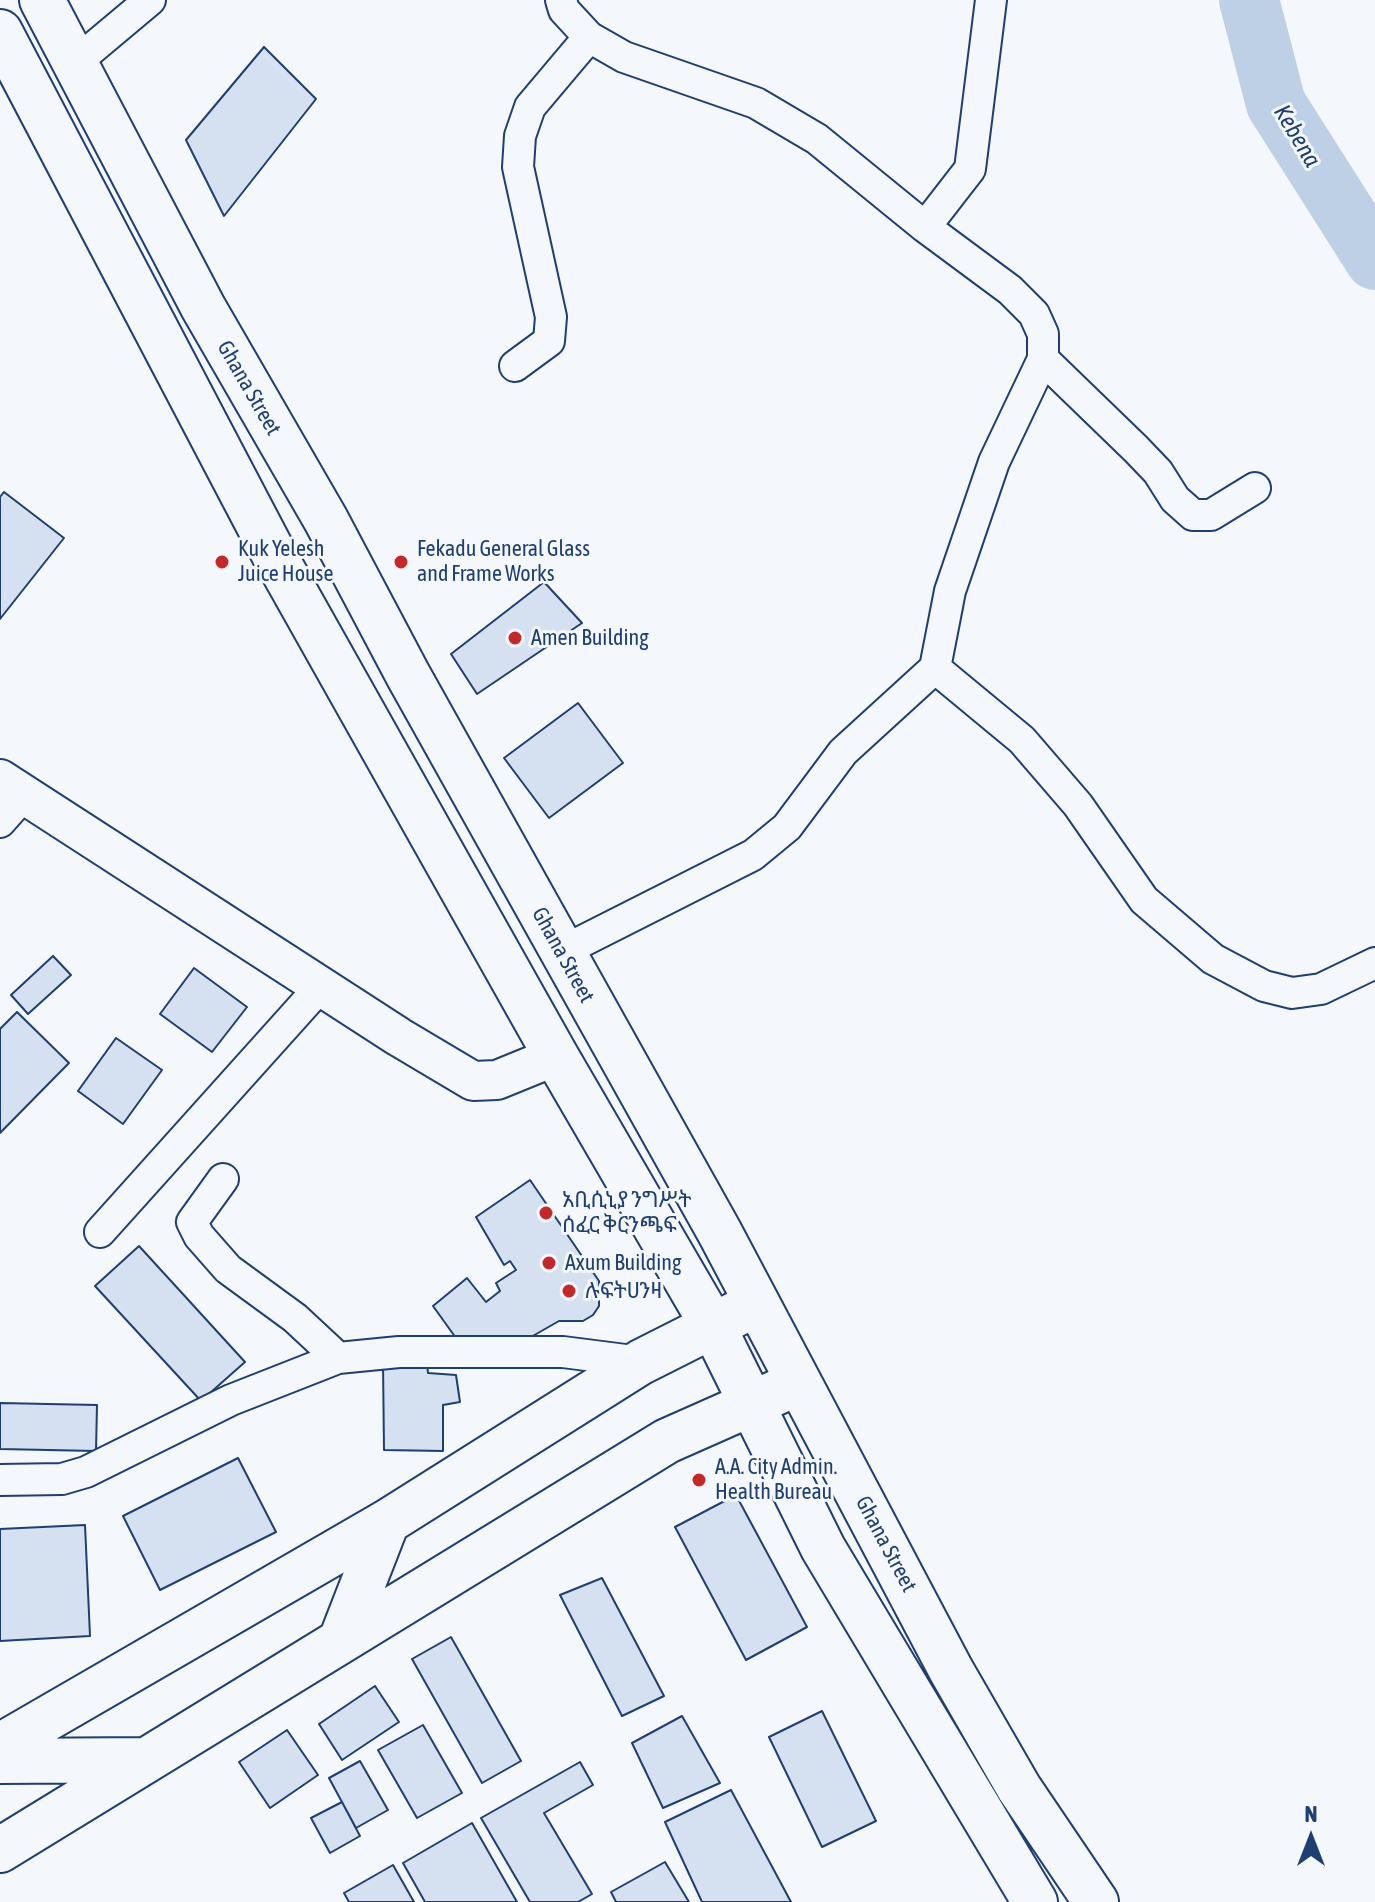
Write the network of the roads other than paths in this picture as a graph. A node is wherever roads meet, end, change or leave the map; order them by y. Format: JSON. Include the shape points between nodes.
{"nodes":[{"id":1,"x":42,"y":0,"type":"edge"},
{"id":2,"x":150,"y":0,"type":"edge"},
{"id":3,"x":561,"y":0,"type":"edge"},
{"id":4,"x":991,"y":0,"type":"edge"},
{"id":5,"x":0,"y":32,"type":"edge"},
{"id":6,"x":589,"y":37,"type":"junction"},
{"id":7,"x":76,"y":62,"type":"junction"},
{"id":8,"x":925,"y":227,"type":"junction"},
{"id":9,"x":1043,"y":359,"type":"junction"},
{"id":10,"x":515,"y":366,"type":"dead end"},
{"id":11,"x":1255,"y":488,"type":"dead end"},
{"id":12,"x":935,"y":668,"type":"junction"},
{"id":13,"x":8,"y":799,"type":"edge"},
{"id":14,"x":561,"y":952,"type":"junction"},
{"id":15,"x":1375,"y":963,"type":"edge"},
{"id":16,"x":321,"y":986,"type":"junction"},
{"id":17,"x":556,"y":1056,"type":"junction"},
{"id":18,"x":223,"y":1179,"type":"dead end"},
{"id":19,"x":100,"y":1232,"type":"dead end"},
{"id":20,"x":756,"y":1304,"type":"junction"},
{"id":21,"x":713,"y":1326,"type":"junction"},
{"id":22,"x":338,"y":1358,"type":"junction"},
{"id":23,"x":641,"y":1362,"type":"junction"},
{"id":24,"x":798,"y":1383,"type":"junction"},
{"id":25,"x":751,"y":1402,"type":"junction"},
{"id":26,"x":0,"y":1480,"type":"edge"},
{"id":27,"x":874,"y":1519,"type":"junction"},
{"id":28,"x":387,"y":1522,"type":"junction"},
{"id":29,"x":823,"y":1548,"type":"junction"},
{"id":30,"x":341,"y":1640,"type":"junction"},
{"id":31,"x":0,"y":1746,"type":"edge"},
{"id":32,"x":146,"y":1760,"type":"junction"},
{"id":33,"x":0,"y":1761,"type":"edge"},
{"id":34,"x":0,"y":1850,"type":"edge"},
{"id":35,"x":1035,"y":1902,"type":"edge"},
{"id":36,"x":1096,"y":1902,"type":"edge"}],
"edges":[{"from":1,"to":7,"type":"main road","name":"Ghana Street"},
{"from":2,"to":7,"type":"street"},
{"from":3,"to":6,"type":"street"},
{"from":4,"to":8,"type":"street","via":[[970,169]]},
{"from":5,"to":17,"type":"main road","via":[[227,469]]},
{"from":6,"to":8,"type":"street","via":[[624,57],[756,103],[817,139]]},
{"from":6,"to":10,"type":"street","via":[[530,107],[520,136],[518,167],[551,317],[549,341]]},
{"from":7,"to":14,"type":"main road","name":"Ghana Street","via":[[203,307],[326,520]]},
{"from":8,"to":9,"type":"street","via":[[1034,314],[1043,334]]},
{"from":9,"to":11,"type":"street","via":[[1136,449],[1193,515],[1211,515]]},
{"from":9,"to":12,"type":"street","via":[[989,476],[950,591]]},
{"from":12,"to":14,"type":"street","via":[[843,752],[787,827],[753,855]]},
{"from":12,"to":15,"type":"street","via":[[1022,740],[1078,805],[1144,900],[1213,959],[1264,986],[1292,993],[1321,989]]},
{"from":13,"to":16,"type":"street"},
{"from":14,"to":20,"type":"main road","name":"Ghana Street"},
{"from":16,"to":17,"type":"street","via":[[473,1081],[497,1080]]},
{"from":16,"to":19,"type":"street"},
{"from":17,"to":21,"type":"main road"},
{"from":18,"to":22,"type":"street","via":[[192,1222],[199,1236],[228,1269],[295,1318]]},
{"from":20,"to":21,"type":"main road"},
{"from":20,"to":24,"type":"main road","name":"Ghana Street"},
{"from":21,"to":23,"type":"main road"},
{"from":21,"to":25,"type":"main road"},
{"from":22,"to":23,"type":"street","via":[[399,1352],[563,1352]]},
{"from":22,"to":26,"type":"street","via":[[231,1400],[86,1472],[62,1479]]},
{"from":23,"to":28,"type":"main road"},
{"from":24,"to":25,"type":"main road"},
{"from":24,"to":27,"type":"main road","name":"Ghana Street"},
{"from":25,"to":29,"type":"main road"},
{"from":25,"to":30,"type":"main road","via":[[667,1441]]},
{"from":27,"to":29,"type":"main road"},
{"from":27,"to":36,"type":"main road","name":"Ghana Street","via":[[951,1670]]},
{"from":28,"to":30,"type":"main road"},
{"from":28,"to":31,"type":"main road"},
{"from":29,"to":35,"type":"main road"},
{"from":30,"to":32,"type":"main road"},
{"from":32,"to":33,"type":"main road"},
{"from":32,"to":34,"type":"main road"}]}
